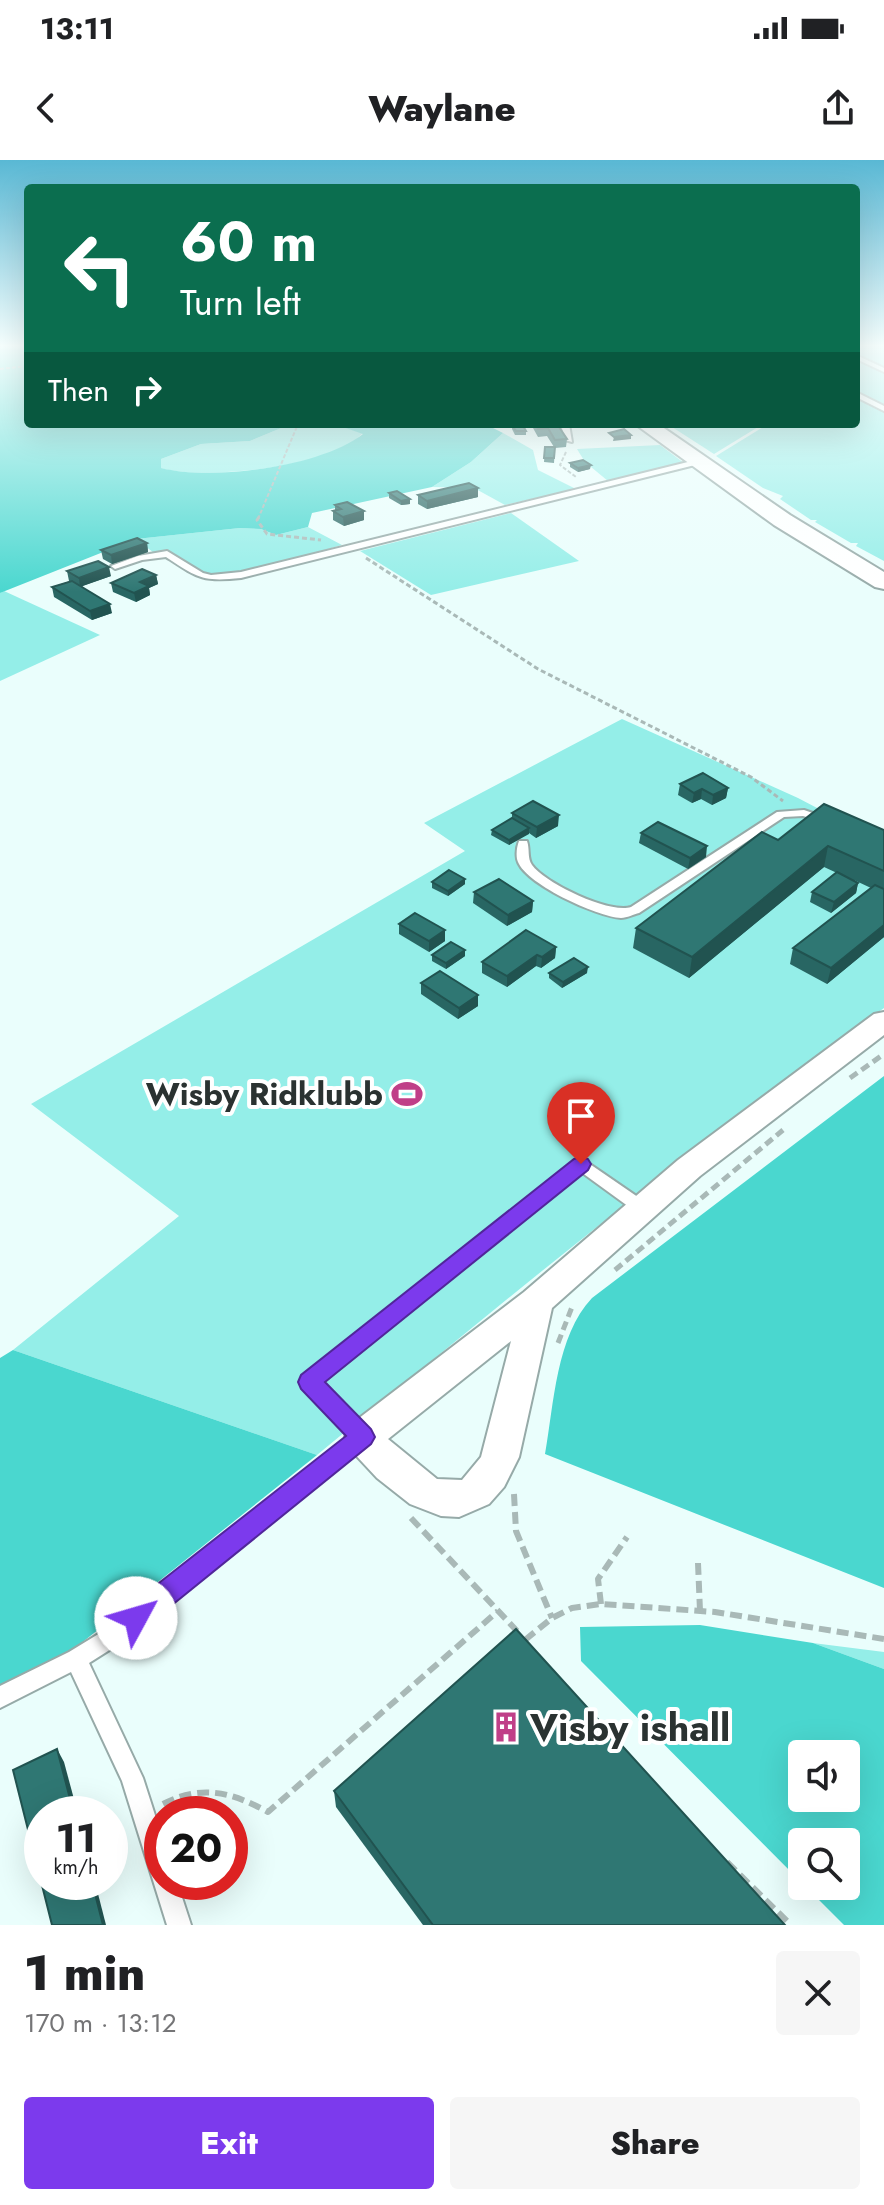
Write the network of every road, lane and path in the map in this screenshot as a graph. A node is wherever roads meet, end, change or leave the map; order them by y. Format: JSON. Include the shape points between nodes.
{"nodes":[{"id":1,"x":296,"y":428,"type":"edge"},
{"id":2,"x":566,"y":428,"type":"edge"},
{"id":3,"x":650,"y":428,"type":"edge"},
{"id":4,"x":569,"y":440,"type":"joint"},
{"id":5,"x":696,"y":462,"type":"junction"},
{"id":6,"x":601,"y":486,"type":"junction"},
{"id":7,"x":348,"y":547,"type":"junction"},
{"id":8,"x":115,"y":566,"type":"edge"},
{"id":9,"x":884,"y":582,"type":"edge"},
{"id":10,"x":797,"y":813,"type":"junction"},
{"id":11,"x":840,"y":825,"type":"edge"},
{"id":12,"x":523,"y":843,"type":"dead end"},
{"id":13,"x":884,"y":1021,"type":"edge"},
{"id":14,"x":884,"y":1054,"type":"edge"},
{"id":15,"x":846,"y":1081,"type":"dead end"},
{"id":16,"x":785,"y":1128,"type":"dead end"},
{"id":17,"x":642,"y":1208,"type":"junction"},
{"id":18,"x":611,"y":1273,"type":"dead end"},
{"id":19,"x":536,"y":1302,"type":"junction"},
{"id":20,"x":574,"y":1302,"type":"dead end"},
{"id":21,"x":557,"y":1346,"type":"dead end"},
{"id":22,"x":363,"y":1437,"type":"junction"},
{"id":23,"x":518,"y":1481,"type":"dead end"},
{"id":24,"x":407,"y":1514,"type":"dead end"},
{"id":25,"x":627,"y":1537,"type":"dead end"},
{"id":26,"x":698,"y":1563,"type":"dead end"},
{"id":27,"x":601,"y":1604,"type":"junction"},
{"id":28,"x":498,"y":1610,"type":"junction"},
{"id":29,"x":700,"y":1611,"type":"junction"},
{"id":30,"x":552,"y":1618,"type":"junction"},
{"id":31,"x":884,"y":1639,"type":"edge"},
{"id":32,"x":525,"y":1640,"type":"junction"},
{"id":33,"x":535,"y":1652,"type":"edge"},
{"id":34,"x":76,"y":1659,"type":"junction"},
{"id":35,"x":0,"y":1697,"type":"edge"},
{"id":36,"x":182,"y":1796,"type":"edge"},
{"id":37,"x":238,"y":1796,"type":"edge"},
{"id":38,"x":248,"y":1801,"type":"edge"},
{"id":39,"x":144,"y":1814,"type":"edge"},
{"id":40,"x":725,"y":1859,"type":"edge"},
{"id":41,"x":171,"y":1900,"type":"edge"},
{"id":42,"x":179,"y":1925,"type":"edge"},
{"id":43,"x":791,"y":1925,"type":"edge"}],
"edges":[{"from":1,"to":7,"type":"path","via":[[257,520],[267,534]]},
{"from":2,"to":4,"type":"lane"},
{"from":3,"to":5,"type":"main road"},
{"from":4,"to":6,"type":"path","via":[[560,465]]},
{"from":5,"to":6,"type":"lane"},
{"from":5,"to":9,"type":"main road"},
{"from":6,"to":7,"type":"lane"},
{"from":7,"to":8,"type":"lane","via":[[211,578],[167,554]]},
{"from":7,"to":10,"type":"path","via":[[538,669],[751,777]]},
{"from":10,"to":11,"type":"lane"},
{"from":10,"to":12,"type":"lane","via":[[768,821],[622,914],[597,909],[535,876],[523,861]]},
{"from":13,"to":17,"type":"street"},
{"from":14,"to":15,"type":"path"},
{"from":16,"to":18,"type":"path"},
{"from":17,"to":19,"type":"street"},
{"from":17,"to":22,"type":"lane","via":[[581,1164],[310,1382]]},
{"from":19,"to":22,"type":"street"},
{"from":19,"to":22,"type":"street","via":[[503,1444],[493,1473],[479,1491],[445,1499],[424,1492],[391,1469]]},
{"from":20,"to":21,"type":"path"},
{"from":22,"to":34,"type":"lane","via":[[112,1637]]},
{"from":23,"to":30,"type":"path","via":[[516,1531]]},
{"from":24,"to":28,"type":"path"},
{"from":25,"to":27,"type":"path","via":[[598,1579]]},
{"from":26,"to":29,"type":"path"},
{"from":27,"to":29,"type":"path"},
{"from":27,"to":30,"type":"path","via":[[572,1608]]},
{"from":28,"to":32,"type":"path"},
{"from":28,"to":38,"type":"path","via":[[268,1812]]},
{"from":29,"to":31,"type":"path"},
{"from":30,"to":32,"type":"path"},
{"from":32,"to":33,"type":"path"},
{"from":34,"to":35,"type":"lane"},
{"from":34,"to":39,"type":"lane"},
{"from":36,"to":37,"type":"path","via":[[192,1790]]},
{"from":40,"to":43,"type":"path"},
{"from":41,"to":42,"type":"lane"}]}
